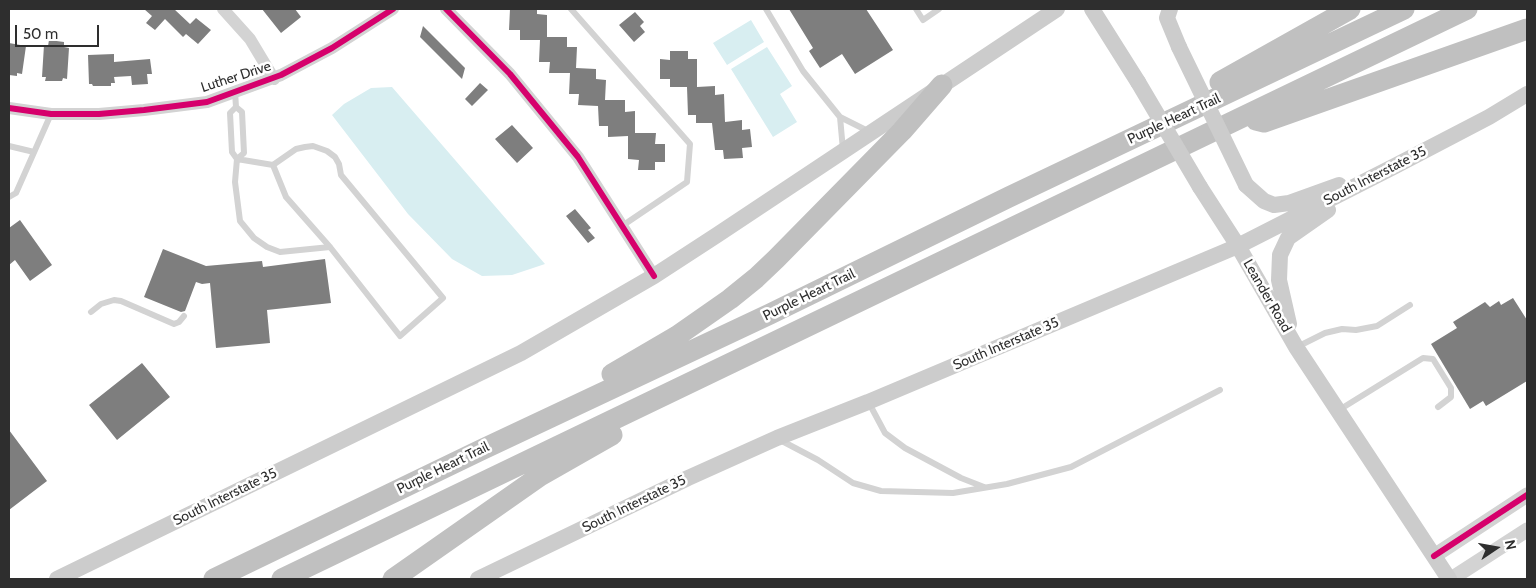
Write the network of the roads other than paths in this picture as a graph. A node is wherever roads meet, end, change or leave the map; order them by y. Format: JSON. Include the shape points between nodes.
{"nodes":[{"id":1,"x":223,"y":9,"type":"edge"},
{"id":2,"x":393,"y":9,"type":"edge"},
{"id":3,"x":446,"y":9,"type":"edge"},
{"id":4,"x":571,"y":9,"type":"edge"},
{"id":5,"x":582,"y":9,"type":"edge"},
{"id":6,"x":766,"y":9,"type":"edge"},
{"id":7,"x":916,"y":9,"type":"edge"},
{"id":8,"x":939,"y":9,"type":"edge"},
{"id":9,"x":1057,"y":9,"type":"edge"},
{"id":10,"x":1092,"y":9,"type":"edge"},
{"id":11,"x":1170,"y":9,"type":"edge"},
{"id":12,"x":1350,"y":9,"type":"edge"},
{"id":13,"x":1404,"y":9,"type":"edge"},
{"id":14,"x":1467,"y":9,"type":"edge"},
{"id":15,"x":576,"y":14,"type":"junction"},
{"id":16,"x":1527,"y":29,"type":"edge"},
{"id":17,"x":274,"y":79,"type":"junction"},
{"id":18,"x":942,"y":85,"type":"junction"},
{"id":19,"x":235,"y":92,"type":"junction"},
{"id":20,"x":1527,"y":94,"type":"edge"},
{"id":21,"x":236,"y":107,"type":"junction"},
{"id":22,"x":9,"y":108,"type":"edge"},
{"id":23,"x":51,"y":114,"type":"junction"},
{"id":24,"x":840,"y":117,"type":"junction"},
{"id":25,"x":1238,"y":118,"type":"junction"},
{"id":26,"x":872,"y":132,"type":"junction"},
{"id":27,"x":9,"y":146,"type":"edge"},
{"id":28,"x":843,"y":151,"type":"junction"},
{"id":29,"x":34,"y":152,"type":"junction"},
{"id":30,"x":237,"y":160,"type":"junction"},
{"id":31,"x":273,"y":165,"type":"junction"},
{"id":32,"x":1395,"y":166,"type":"junction"},
{"id":33,"x":9,"y":197,"type":"edge"},
{"id":34,"x":1009,"y":197,"type":"junction"},
{"id":35,"x":622,"y":226,"type":"junction"},
{"id":36,"x":1238,"y":246,"type":"junction"},
{"id":37,"x":330,"y":247,"type":"junction"},
{"id":38,"x":944,"y":260,"type":"junction"},
{"id":39,"x":654,"y":276,"type":"junction"},
{"id":40,"x":1410,"y":304,"type":"dead end"},
{"id":41,"x":91,"y":312,"type":"dead end"},
{"id":42,"x":184,"y":316,"type":"dead end"},
{"id":43,"x":1294,"y":344,"type":"junction"},
{"id":44,"x":1220,"y":390,"type":"dead end"},
{"id":45,"x":868,"y":402,"type":"junction"},
{"id":46,"x":1438,"y":407,"type":"dead end"},
{"id":47,"x":1338,"y":410,"type":"junction"},
{"id":48,"x":777,"y":438,"type":"junction"},
{"id":49,"x":481,"y":450,"type":"junction"},
{"id":50,"x":986,"y":488,"type":"junction"},
{"id":51,"x":1527,"y":495,"type":"edge"},
{"id":52,"x":1527,"y":530,"type":"edge"},
{"id":53,"x":1434,"y":556,"type":"junction"},
{"id":54,"x":57,"y":579,"type":"edge"},
{"id":55,"x":214,"y":579,"type":"edge"},
{"id":56,"x":282,"y":579,"type":"edge"},
{"id":57,"x":393,"y":579,"type":"edge"},
{"id":58,"x":478,"y":579,"type":"edge"},
{"id":59,"x":1450,"y":579,"type":"edge"}],
"edges":[{"from":1,"to":17,"type":"street","via":[[250,40]]},
{"from":2,"to":17,"type":"street","name":"Luther Drive","via":[[332,48]]},
{"from":3,"to":35,"type":"street","via":[[510,74],[578,157]]},
{"from":4,"to":15,"type":"lane"},
{"from":5,"to":15,"type":"lane"},
{"from":6,"to":24,"type":"lane","via":[[803,71]]},
{"from":7,"to":8,"type":"lane","via":[[923,20]]},
{"from":9,"to":18,"type":"main road","name":"South Interstate 35"},
{"from":10,"to":36,"type":"main road","name":"Leander Road","bridge":true},
{"from":11,"to":32,"type":"main road","bridge":true,"via":[[1167,18],[1179,47],[1246,185],[1264,201],[1274,205],[1289,203]]},
{"from":12,"to":34,"type":"highway","via":[[1179,104],[1118,131]]},
{"from":13,"to":34,"type":"highway","name":"Purple Heart Trail"},
{"from":14,"to":25,"type":"highway","name":"Purple Heart Trail"},
{"from":15,"to":35,"type":"lane","via":[[690,144],[687,182]]},
{"from":16,"to":25,"type":"highway","via":[[1264,122]]},
{"from":17,"to":19,"type":"street","name":"Luther Drive"},
{"from":18,"to":26,"type":"main road","name":"South Interstate 35"},
{"from":18,"to":49,"type":"highway","via":[[776,259],[730,299],[620,370],[503,427]]},
{"from":19,"to":21,"type":"lane"},
{"from":19,"to":23,"type":"street","name":"Luther Drive","via":[[207,102],[144,110]]},
{"from":20,"to":32,"type":"main road","name":"South Interstate 35"},
{"from":21,"to":30,"type":"lane","via":[[230,113],[232,152]]},
{"from":21,"to":30,"type":"lane","via":[[242,112],[244,153]]},
{"from":22,"to":23,"type":"street","name":"Luther Drive"},
{"from":23,"to":29,"type":"lane"},
{"from":24,"to":26,"type":"lane"},
{"from":24,"to":28,"type":"lane"},
{"from":25,"to":38,"type":"highway","name":"Purple Heart Trail"},
{"from":26,"to":28,"type":"main road","name":"South Interstate 35"},
{"from":27,"to":29,"type":"lane"},
{"from":28,"to":39,"type":"main road","name":"South Interstate 35"},
{"from":29,"to":33,"type":"lane","via":[[16,193]]},
{"from":30,"to":31,"type":"lane"},
{"from":30,"to":37,"type":"lane","via":[[235,182],[240,221],[254,238],[280,252]]},
{"from":31,"to":37,"type":"lane","via":[[286,198]]},
{"from":31,"to":37,"type":"lane","via":[[304,147],[313,146],[335,157],[341,175],[443,298],[400,336]]},
{"from":32,"to":36,"type":"main road","name":"South Interstate 35"},
{"from":32,"to":43,"type":"main road","via":[[1288,238],[1280,255],[1279,280]]},
{"from":34,"to":49,"type":"highway","name":"Purple Heart Trail"},
{"from":35,"to":39,"type":"street"},
{"from":36,"to":43,"type":"main road","name":"Leander Road"},
{"from":36,"to":45,"type":"main road","name":"South Interstate 35"},
{"from":38,"to":56,"type":"highway","name":"Purple Heart Trail"},
{"from":38,"to":57,"type":"highway","via":[[837,324],[575,455],[526,485]]},
{"from":39,"to":54,"type":"main road","name":"South Interstate 35","via":[[522,353]]},
{"from":40,"to":43,"type":"lane","via":[[1377,326],[1342,329]]},
{"from":41,"to":42,"type":"lane","via":[[114,300],[174,324]]},
{"from":43,"to":47,"type":"main road","name":"Leander Road"},
{"from":44,"to":50,"type":"lane","via":[[1071,467]]},
{"from":45,"to":48,"type":"main road","name":"South Interstate 35"},
{"from":45,"to":50,"type":"lane","via":[[885,433],[905,448]]},
{"from":46,"to":47,"type":"lane","via":[[1451,397],[1451,388],[1433,359],[1423,358]]},
{"from":47,"to":53,"type":"main road","name":"Leander Road"},
{"from":48,"to":50,"type":"lane","via":[[853,483],[881,490],[953,493]]},
{"from":48,"to":58,"type":"main road","name":"South Interstate 35"},
{"from":49,"to":55,"type":"highway","name":"Purple Heart Trail"},
{"from":51,"to":53,"type":"street"},
{"from":52,"to":59,"type":"street"},
{"from":53,"to":59,"type":"main road","name":"Leander Road"}]}
